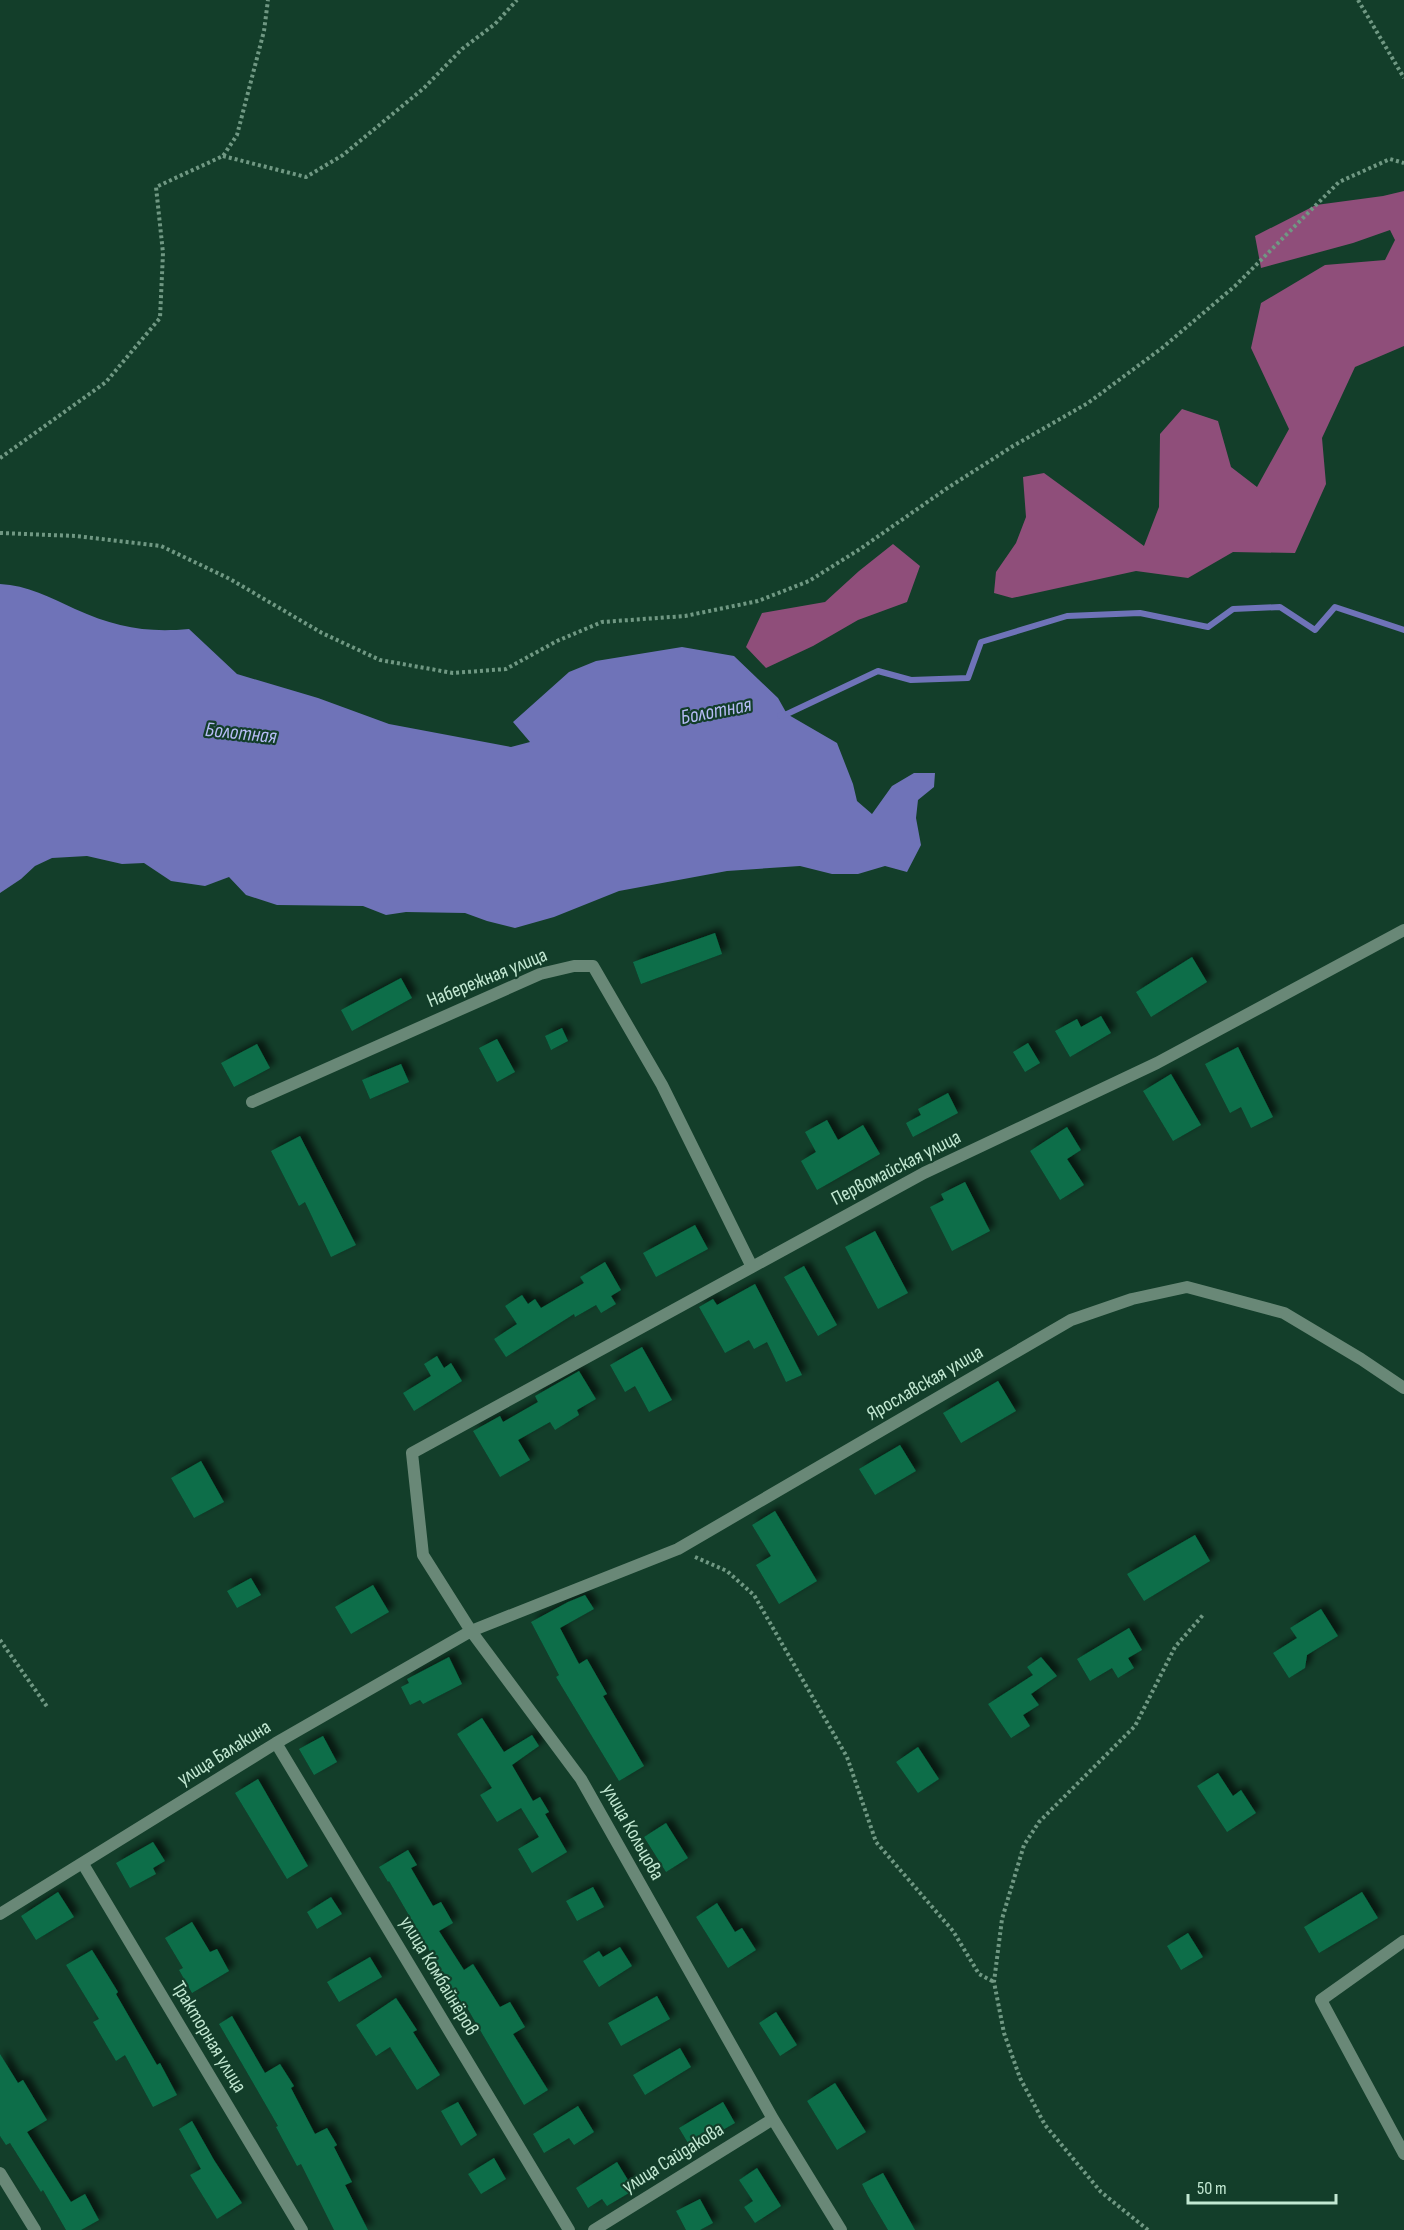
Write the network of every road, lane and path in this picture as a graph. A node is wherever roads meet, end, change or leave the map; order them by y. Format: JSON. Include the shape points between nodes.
{"nodes":[{"id":1,"x":268,"y":0,"type":"edge"},
{"id":2,"x":517,"y":0,"type":"edge"},
{"id":3,"x":1358,"y":0,"type":"edge"},
{"id":4,"x":1404,"y":78,"type":"edge"},
{"id":5,"x":223,"y":156,"type":"junction"},
{"id":6,"x":1404,"y":163,"type":"edge"},
{"id":7,"x":0,"y":458,"type":"edge"},
{"id":8,"x":0,"y":533,"type":"edge"},
{"id":9,"x":1404,"y":930,"type":"edge"},
{"id":10,"x":252,"y":1102,"type":"dead end"},
{"id":11,"x":752,"y":1267,"type":"junction"},
{"id":12,"x":1404,"y":1388,"type":"edge"},
{"id":13,"x":412,"y":1453,"type":"joint"},
{"id":14,"x":678,"y":1549,"type":"junction"},
{"id":15,"x":1203,"y":1615,"type":"dead end"},
{"id":16,"x":471,"y":1630,"type":"junction"},
{"id":17,"x":0,"y":1640,"type":"edge"},
{"id":18,"x":48,"y":1708,"type":"dead end"},
{"id":19,"x":276,"y":1743,"type":"junction"},
{"id":20,"x":83,"y":1864,"type":"junction"},
{"id":21,"x":0,"y":1914,"type":"edge"},
{"id":22,"x":1404,"y":1941,"type":"edge"},
{"id":23,"x":994,"y":1982,"type":"junction"},
{"id":24,"x":773,"y":2120,"type":"junction"},
{"id":25,"x":1404,"y":2154,"type":"edge"},
{"id":26,"x":0,"y":2173,"type":"edge"},
{"id":27,"x":35,"y":2230,"type":"edge"},
{"id":28,"x":302,"y":2230,"type":"edge"},
{"id":29,"x":569,"y":2230,"type":"edge"},
{"id":30,"x":594,"y":2230,"type":"edge"},
{"id":31,"x":841,"y":2230,"type":"edge"},
{"id":32,"x":1148,"y":2230,"type":"edge"}],
"edges":[{"from":1,"to":5,"type":"path","via":[[264,31],[237,135]]},
{"from":2,"to":5,"type":"path","via":[[424,88],[343,155],[306,177]]},
{"from":3,"to":4,"type":"path"},
{"from":5,"to":7,"type":"path","via":[[156,187],[163,253],[160,318],[106,382]]},
{"from":6,"to":8,"type":"path","via":[[1390,159],[1339,182],[1235,286],[1162,348],[1088,403],[1012,446],[809,581],[758,601],[685,616],[602,622],[506,669],[453,673],[380,660],[161,546],[76,536]]},
{"from":9,"to":11,"type":"street","name":"Первомайская улица","via":[[1156,1063],[924,1173]]},
{"from":10,"to":11,"type":"street","name":"Набережная улица","via":[[540,974],[593,966],[662,1085]]},
{"from":11,"to":13,"type":"street","name":"Первомайская улица"},
{"from":12,"to":14,"type":"street","name":"Ярославская улица","via":[[1284,1313],[1187,1287],[1131,1299],[1071,1320]]},
{"from":13,"to":16,"type":"street","name":"улица Кольцова","via":[[423,1555]]},
{"from":14,"to":16,"type":"street","name":"Ярославская улица"},
{"from":14,"to":23,"type":"path","via":[[727,1571],[754,1595],[847,1757],[876,1842],[953,1931],[979,1974]]},
{"from":15,"to":23,"type":"path","via":[[1175,1647],[1135,1726],[1039,1822],[1024,1845],[1002,1918]]},
{"from":16,"to":19,"type":"street","name":"улица Балакина"},
{"from":16,"to":24,"type":"street","name":"улица Кольцова","via":[[581,1779]]},
{"from":17,"to":18,"type":"path"},
{"from":19,"to":20,"type":"street","name":"улица Балакина"},
{"from":19,"to":29,"type":"street","name":"улица Комбайнёров"},
{"from":20,"to":21,"type":"street","name":"улица Балакина"},
{"from":20,"to":28,"type":"street","name":"Тракторная улица"},
{"from":22,"to":25,"type":"street","via":[[1321,2000]]},
{"from":23,"to":32,"type":"path","via":[[1004,2033],[1020,2078],[1046,2125],[1101,2192]]},
{"from":24,"to":30,"type":"street","name":"улица Сайдакова"},
{"from":24,"to":31,"type":"street","name":"улица Кольцова"},
{"from":26,"to":27,"type":"street"}]}
